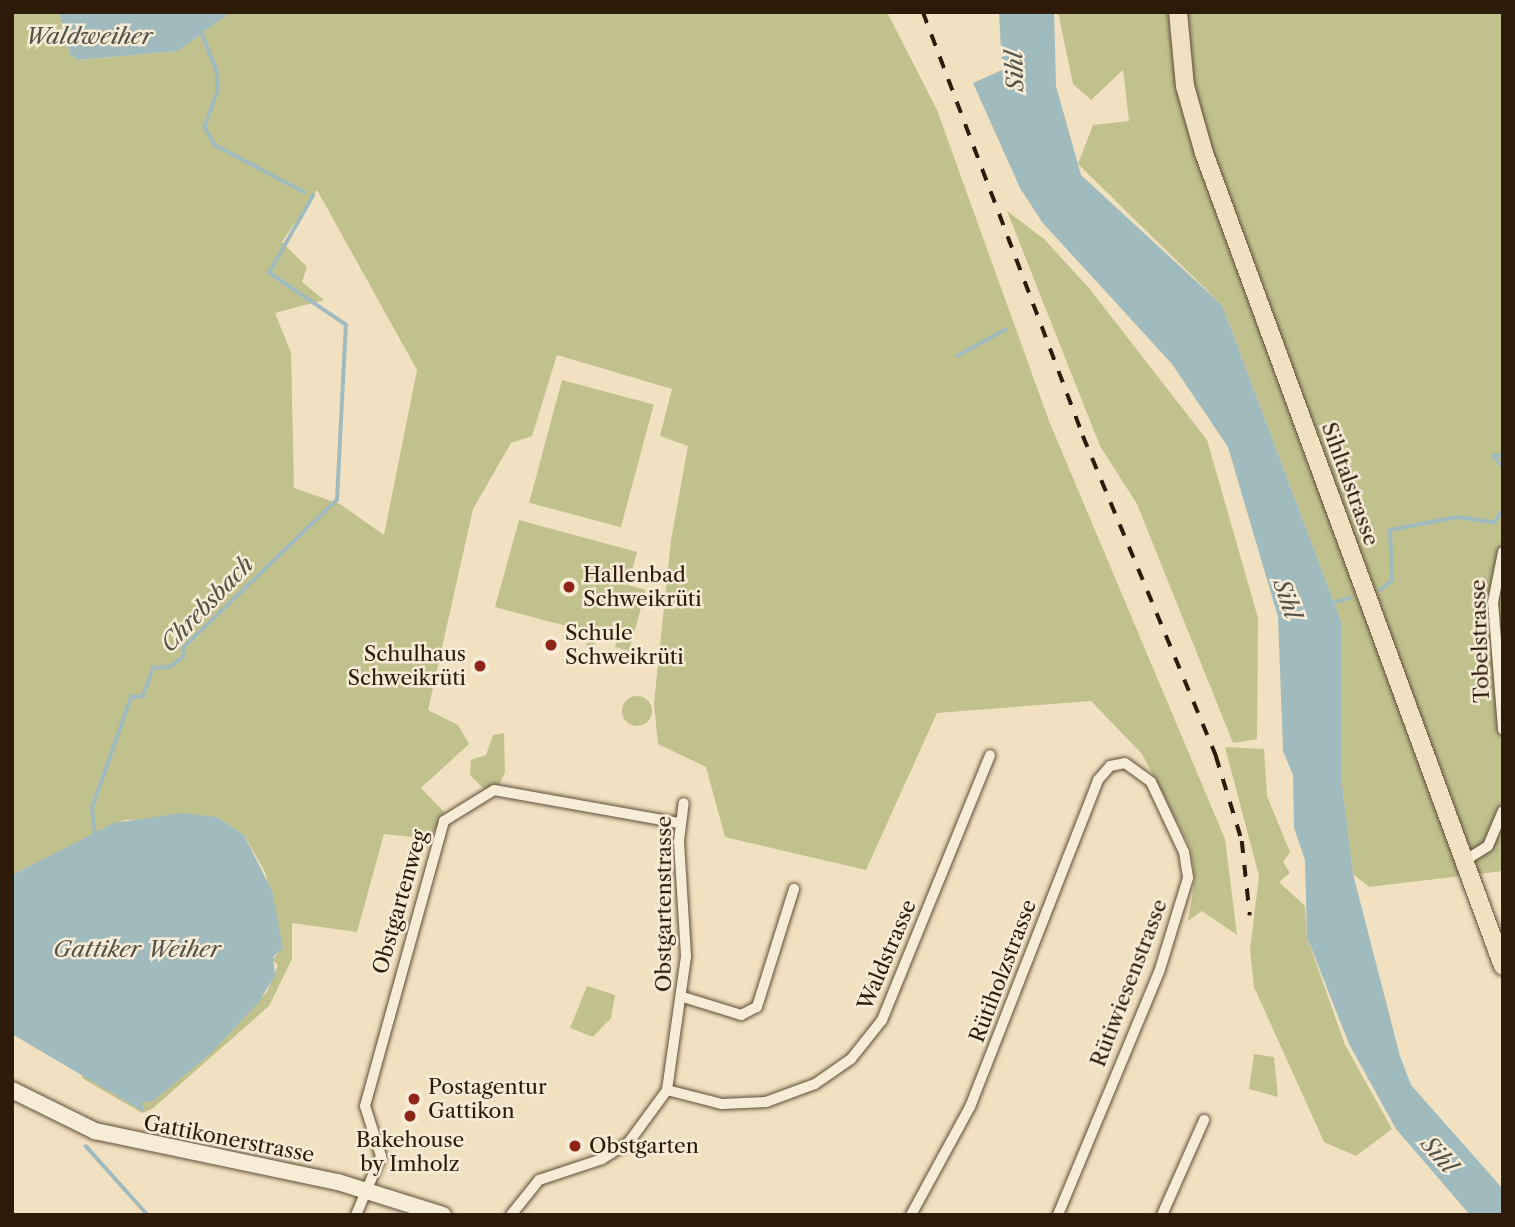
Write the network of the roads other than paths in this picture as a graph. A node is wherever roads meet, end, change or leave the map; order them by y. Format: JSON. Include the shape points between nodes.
{"nodes":[{"id":1,"x":1178,"y":12,"type":"edge"},
{"id":2,"x":1503,"y":552,"type":"edge"},
{"id":3,"x":1503,"y":730,"type":"edge"},
{"id":4,"x":990,"y":755,"type":"dead end"},
{"id":5,"x":1139,"y":768,"type":"joint"},
{"id":6,"x":684,"y":803,"type":"dead end"},
{"id":7,"x":1503,"y":811,"type":"edge"},
{"id":8,"x":679,"y":823,"type":"junction"},
{"id":9,"x":1464,"y":861,"type":"junction"},
{"id":10,"x":794,"y":889,"type":"dead end"},
{"id":11,"x":1503,"y":966,"type":"edge"},
{"id":12,"x":683,"y":997,"type":"junction"},
{"id":13,"x":12,"y":1090,"type":"edge"},
{"id":14,"x":667,"y":1090,"type":"junction"},
{"id":15,"x":1204,"y":1120,"type":"dead end"},
{"id":16,"x":366,"y":1189,"type":"junction"},
{"id":17,"x":356,"y":1215,"type":"edge"},
{"id":18,"x":443,"y":1215,"type":"edge"},
{"id":19,"x":511,"y":1215,"type":"edge"},
{"id":20,"x":911,"y":1215,"type":"edge"},
{"id":21,"x":1058,"y":1215,"type":"edge"},
{"id":22,"x":1162,"y":1215,"type":"edge"}],
"edges":[{"from":1,"to":9,"type":"main road","name":"Sihltalstrasse","via":[[1185,86],[1204,153]]},
{"from":2,"to":3,"type":"street","name":"Tobelstrasse","via":[[1493,601]]},
{"from":4,"to":14,"type":"street","name":"Waldstrasse","via":[[882,1020],[851,1059],[816,1084],[766,1102],[722,1104]]},
{"from":5,"to":20,"type":"street","name":"Rütiholzstrasse","via":[[1110,766],[1098,780],[970,1107]]},
{"from":5,"to":21,"type":"street","name":"Rütiwiesenstrasse","via":[[1184,852],[1188,878],[1159,972]]},
{"from":6,"to":8,"type":"street","name":"Obstgartenstrasse"},
{"from":7,"to":9,"type":"street","via":[[1488,846]]},
{"from":8,"to":12,"type":"street","name":"Obstgartenstrasse"},
{"from":8,"to":16,"type":"street","name":"Obstgartenweg","via":[[494,790],[444,821],[365,1106],[367,1126],[381,1151]]},
{"from":9,"to":11,"type":"main road","name":"Sihltalstrasse"},
{"from":10,"to":12,"type":"street","via":[[757,1007],[741,1015]]},
{"from":12,"to":14,"type":"street","name":"Obstgartenstrasse"},
{"from":13,"to":16,"type":"main road","name":"Gattikonerstrasse","via":[[106,1134]]},
{"from":14,"to":19,"type":"street","name":"Obstgartenstrasse","via":[[629,1142],[602,1159],[540,1180]]},
{"from":15,"to":22,"type":"street"},
{"from":16,"to":17,"type":"street","name":"Obstgartenweg"},
{"from":16,"to":18,"type":"main road","name":"Gattikonerstrasse"}]}
